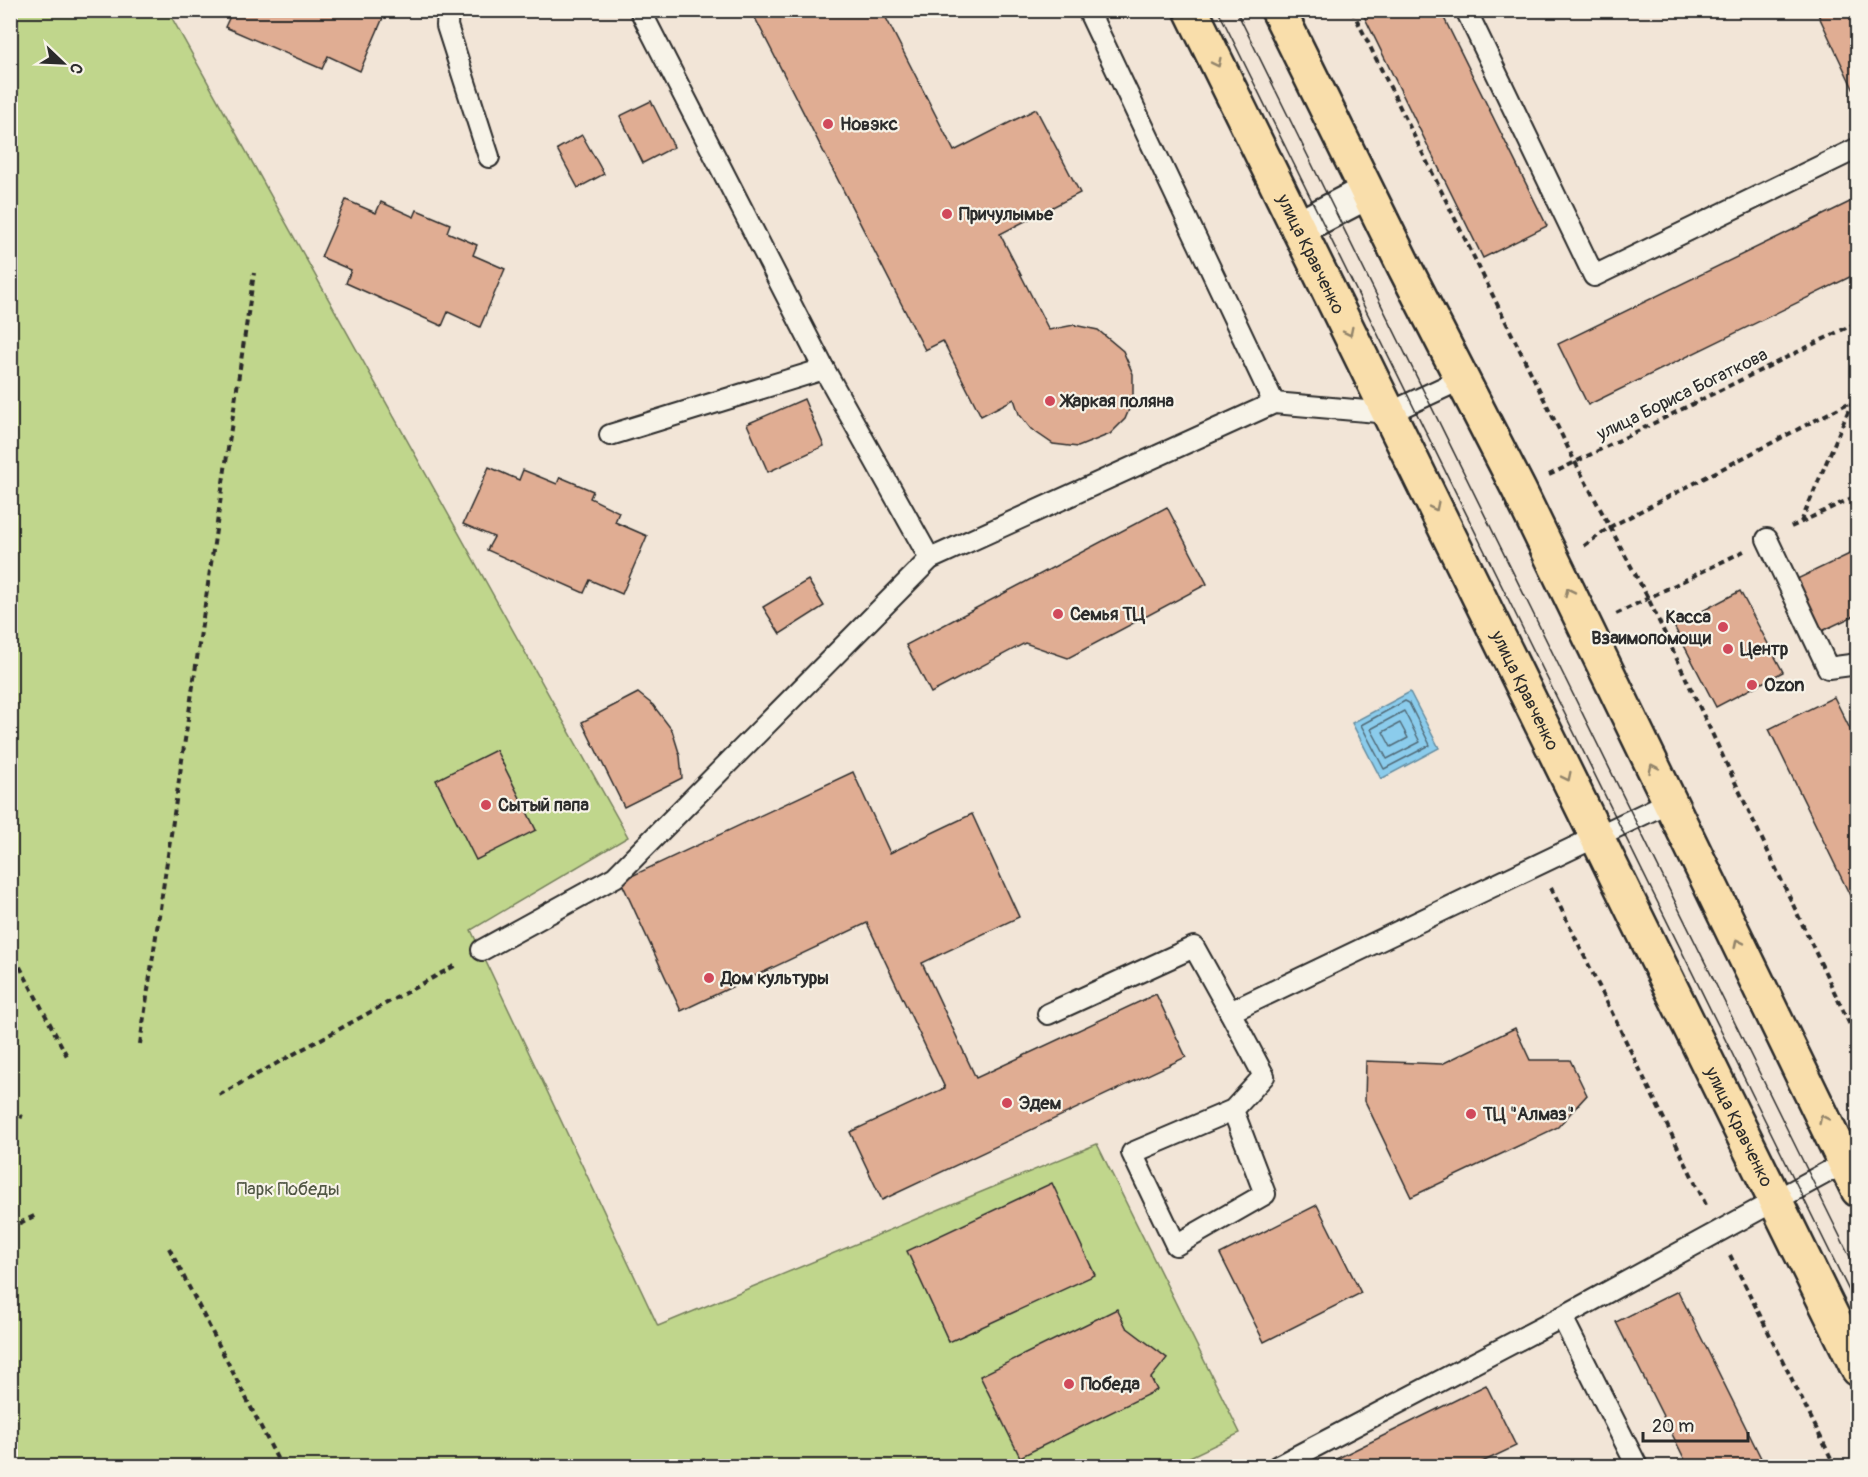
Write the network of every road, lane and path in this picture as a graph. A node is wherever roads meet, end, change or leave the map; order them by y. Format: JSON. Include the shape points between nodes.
{"nodes":[{"id":1,"x":448,"y":10,"type":"edge"},
{"id":2,"x":640,"y":10,"type":"edge"},
{"id":3,"x":1088,"y":10,"type":"edge"},
{"id":4,"x":1191,"y":10,"type":"edge"},
{"id":5,"x":1278,"y":10,"type":"edge"},
{"id":6,"x":1352,"y":10,"type":"edge"},
{"id":7,"x":1466,"y":10,"type":"edge"},
{"id":8,"x":1857,"y":148,"type":"edge"},
{"id":9,"x":489,"y":157,"type":"dead end"},
{"id":10,"x":1367,"y":192,"type":"junction"},
{"id":11,"x":1298,"y":228,"type":"junction"},
{"id":12,"x":254,"y":273,"type":"dead end"},
{"id":13,"x":1857,"y":322,"type":"edge"},
{"id":14,"x":824,"y":369,"type":"junction"},
{"id":15,"x":1462,"y":379,"type":"junction"},
{"id":16,"x":1857,"y":398,"type":"edge"},
{"id":17,"x":1852,"y":401,"type":"junction"},
{"id":18,"x":1274,"y":403,"type":"junction"},
{"id":19,"x":1389,"y":413,"type":"junction"},
{"id":20,"x":610,"y":435,"type":"dead end"},
{"id":21,"x":1575,"y":462,"type":"junction"},
{"id":22,"x":1519,"y":490,"type":"junction"},
{"id":23,"x":1857,"y":495,"type":"edge"},
{"id":24,"x":1800,"y":523,"type":"junction"},
{"id":25,"x":1610,"y":527,"type":"junction"},
{"id":26,"x":1767,"y":539,"type":"junction"},
{"id":27,"x":930,"y":559,"type":"junction"},
{"id":28,"x":1556,"y":566,"type":"junction"},
{"id":29,"x":1648,"y":598,"type":"junction"},
{"id":30,"x":1587,"y":628,"type":"junction"},
{"id":31,"x":1857,"y":664,"type":"edge"},
{"id":32,"x":1669,"y":802,"type":"junction"},
{"id":33,"x":1597,"y":838,"type":"junction"},
{"id":34,"x":1539,"y":863,"type":"junction"},
{"id":35,"x":10,"y":948,"type":"edge"},
{"id":36,"x":482,"y":950,"type":"joint"},
{"id":37,"x":1230,"y":1012,"type":"junction"},
{"id":38,"x":1048,"y":1014,"type":"dead end"},
{"id":39,"x":1857,"y":1042,"type":"edge"},
{"id":40,"x":140,"y":1044,"type":"dead end"},
{"id":41,"x":67,"y":1056,"type":"dead end"},
{"id":42,"x":219,"y":1095,"type":"dead end"},
{"id":43,"x":1233,"y":1110,"type":"junction"},
{"id":44,"x":10,"y":1113,"type":"edge"},
{"id":45,"x":23,"y":1117,"type":"dead end"},
{"id":46,"x":1851,"y":1176,"type":"edge"},
{"id":47,"x":1775,"y":1201,"type":"junction"},
{"id":48,"x":38,"y":1214,"type":"dead end"},
{"id":49,"x":10,"y":1228,"type":"edge"},
{"id":50,"x":1719,"y":1231,"type":"junction"},
{"id":51,"x":169,"y":1248,"type":"dead end"},
{"id":52,"x":1562,"y":1317,"type":"junction"},
{"id":53,"x":1857,"y":1369,"type":"edge"},
{"id":54,"x":281,"y":1467,"type":"edge"},
{"id":55,"x":1278,"y":1467,"type":"edge"},
{"id":56,"x":1637,"y":1467,"type":"edge"},
{"id":57,"x":1835,"y":1467,"type":"edge"}],
"edges":[{"from":1,"to":9,"type":"lane","via":[[447,26]]},
{"from":2,"to":14,"type":"lane"},
{"from":3,"to":18,"type":"lane"},
{"from":4,"to":11,"type":"main road","name":"улица Кравченко","one_way":true},
{"from":5,"to":10,"type":"main road"},
{"from":6,"to":21,"type":"path"},
{"from":7,"to":8,"type":"lane","via":[[1594,276]]},
{"from":10,"to":11,"type":"street"},
{"from":10,"to":15,"type":"main road"},
{"from":11,"to":19,"type":"main road","name":"улица Кравченко","one_way":true},
{"from":12,"to":40,"type":"path"},
{"from":13,"to":21,"type":"path","name":"улица Бориса Богаткова"},
{"from":14,"to":20,"type":"lane"},
{"from":14,"to":27,"type":"lane"},
{"from":15,"to":19,"type":"lane"},
{"from":15,"to":22,"type":"main road"},
{"from":16,"to":17,"type":"path"},
{"from":17,"to":24,"type":"path"},
{"from":17,"to":25,"type":"path"},
{"from":18,"to":19,"type":"lane"},
{"from":18,"to":27,"type":"lane"},
{"from":19,"to":33,"type":"main road","name":"улица Кравченко","one_way":true},
{"from":21,"to":22,"type":"path","name":"улица Бориса Богаткова"},
{"from":21,"to":25,"type":"path"},
{"from":22,"to":28,"type":"main road"},
{"from":23,"to":24,"type":"path"},
{"from":24,"to":26,"type":"path"},
{"from":25,"to":28,"type":"path"},
{"from":25,"to":29,"type":"path"},
{"from":26,"to":29,"type":"path"},
{"from":26,"to":31,"type":"lane","via":[[1828,668]]},
{"from":27,"to":36,"type":"lane","via":[[615,877]]},
{"from":30,"to":28,"type":"main road","one_way":true},
{"from":29,"to":30,"type":"path"},
{"from":29,"to":39,"type":"path"},
{"from":32,"to":30,"type":"main road","one_way":true},
{"from":32,"to":33,"type":"lane"},
{"from":46,"to":32,"type":"main road","one_way":true},
{"from":33,"to":34,"type":"lane"},
{"from":33,"to":47,"type":"main road","name":"улица Кравченко"},
{"from":34,"to":37,"type":"lane"},
{"from":34,"to":50,"type":"path"},
{"from":35,"to":41,"type":"path"},
{"from":36,"to":42,"type":"path"},
{"from":37,"to":38,"type":"lane","via":[[1194,947]]},
{"from":37,"to":43,"type":"lane","via":[[1264,1076]]},
{"from":43,"to":43,"type":"lane","via":[[1132,1153],[1176,1245],[1265,1194]]},
{"from":44,"to":45,"type":"path"},
{"from":46,"to":47,"type":"lane"},
{"from":47,"to":50,"type":"lane"},
{"from":47,"to":53,"type":"main road","name":"улица Кравченко"},
{"from":48,"to":49,"type":"path"},
{"from":50,"to":52,"type":"lane"},
{"from":50,"to":57,"type":"path"},
{"from":51,"to":54,"type":"path"},
{"from":52,"to":55,"type":"lane"},
{"from":52,"to":56,"type":"lane"}]}
